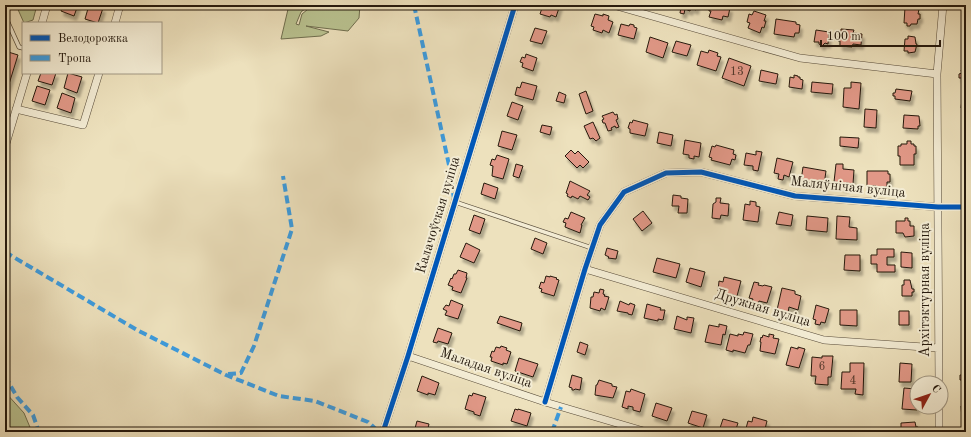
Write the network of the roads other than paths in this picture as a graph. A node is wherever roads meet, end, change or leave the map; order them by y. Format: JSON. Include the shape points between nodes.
{"nodes":[{"id":1,"x":47,"y":5,"type":"edge"},
{"id":2,"x":120,"y":5,"type":"edge"},
{"id":3,"x":515,"y":5,"type":"edge"},
{"id":4,"x":613,"y":5,"type":"edge"},
{"id":5,"x":943,"y":5,"type":"edge"},
{"id":6,"x":5,"y":16,"type":"edge"},
{"id":7,"x":42,"y":22,"type":"edge"},
{"id":8,"x":115,"y":22,"type":"edge"},
{"id":9,"x":22,"y":48,"type":"edge"},
{"id":10,"x":27,"y":74,"type":"edge"},
{"id":11,"x":99,"y":74,"type":"edge"},
{"id":12,"x":937,"y":74,"type":"junction"},
{"id":13,"x":16,"y":108,"type":"junction"},
{"id":14,"x":5,"y":147,"type":"edge"},
{"id":15,"x":455,"y":202,"type":"junction"},
{"id":16,"x":938,"y":207,"type":"junction"},
{"id":17,"x":966,"y":207,"type":"edge"},
{"id":18,"x":592,"y":248,"type":"junction"},
{"id":19,"x":585,"y":269,"type":"junction"},
{"id":20,"x":938,"y":348,"type":"junction"},
{"id":21,"x":408,"y":356,"type":"junction"},
{"id":22,"x":938,"y":375,"type":"edge"},
{"id":23,"x":545,"y":402,"type":"junction"},
{"id":24,"x":939,"y":415,"type":"edge"},
{"id":25,"x":383,"y":432,"type":"edge"},
{"id":26,"x":647,"y":432,"type":"edge"},
{"id":27,"x":939,"y":432,"type":"edge"}],
"edges":[{"from":1,"to":7,"type":"street"},
{"from":2,"to":8,"type":"street"},
{"from":3,"to":15,"type":"street","name":"Калачоўская вуліца"},
{"from":4,"to":12,"type":"street","via":[[800,58]]},
{"from":5,"to":12,"type":"street","name":"Архітэктурная вуліца"},
{"from":6,"to":9,"type":"lane","via":[[19,47]]},
{"from":10,"to":13,"type":"street"},
{"from":11,"to":13,"type":"street","via":[[83,125]]},
{"from":12,"to":16,"type":"street","name":"Архітэктурная вуліца"},
{"from":13,"to":14,"type":"street"},
{"from":15,"to":18,"type":"lane"},
{"from":15,"to":21,"type":"street","name":"Калачоўская вуліца"},
{"from":16,"to":17,"type":"street","name":"Маляўнічая вуліца"},
{"from":16,"to":18,"type":"street","name":"Маляўнічая вуліца","via":[[795,196],[701,172],[666,174],[624,192],[600,225]]},
{"from":16,"to":20,"type":"street","name":"Архітэктурная вуліца"},
{"from":18,"to":19,"type":"street","name":"Маляўнічая вуліца"},
{"from":19,"to":20,"type":"street","name":"Дружная вуліца","via":[[824,340]]},
{"from":19,"to":23,"type":"street","name":"Маляўнічая вуліца"},
{"from":20,"to":22,"type":"street","name":"Архітэктурная вуліца"},
{"from":21,"to":23,"type":"street","name":"Маладая вуліца"},
{"from":21,"to":25,"type":"street","name":"Калачоўская вуліца"},
{"from":23,"to":26,"type":"street","name":"Маладая вуліца"},
{"from":24,"to":27,"type":"street"}]}
